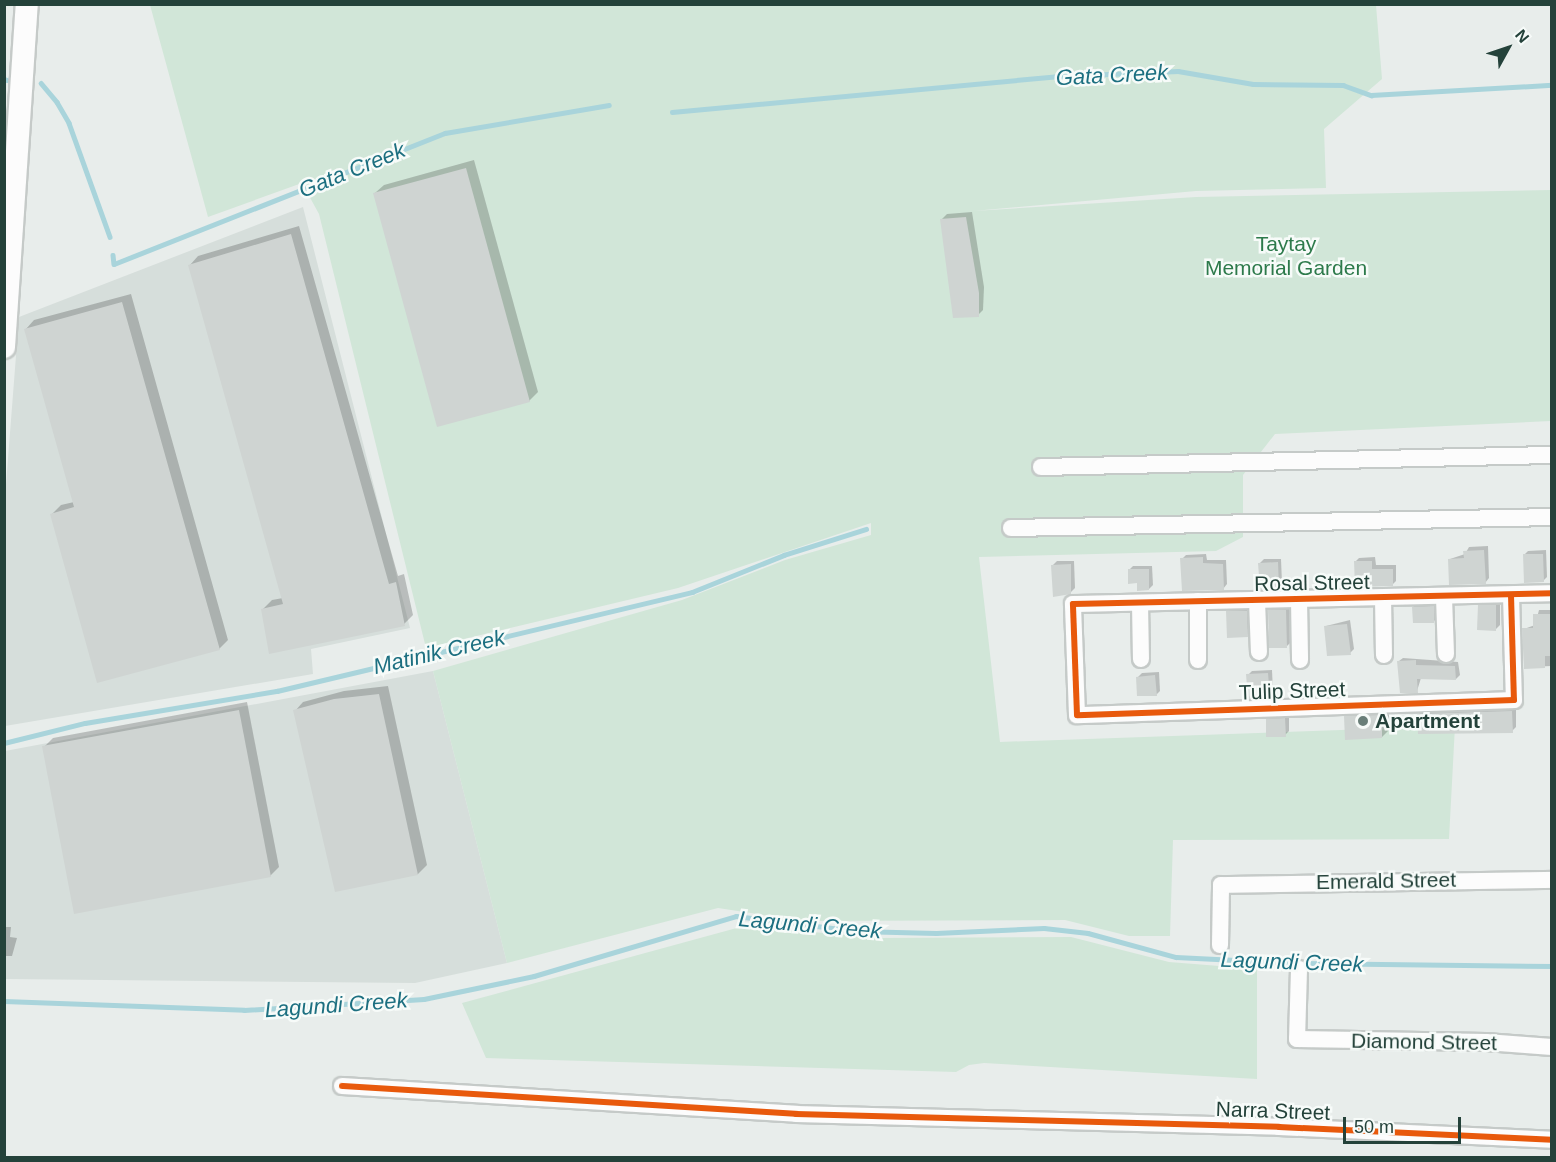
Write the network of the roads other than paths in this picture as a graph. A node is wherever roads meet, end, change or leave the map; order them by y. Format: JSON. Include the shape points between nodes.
{"nodes":[{"id":1,"x":27,"y":4,"type":"edge"},
{"id":2,"x":4,"y":347,"type":"edge"},
{"id":3,"x":1551,"y":455,"type":"edge"},
{"id":4,"x":1041,"y":467,"type":"dead end"},
{"id":5,"x":1551,"y":517,"type":"edge"},
{"id":6,"x":1011,"y":528,"type":"dead end"},
{"id":7,"x":1551,"y":593,"type":"edge"},
{"id":8,"x":1511,"y":595,"type":"junction"},
{"id":9,"x":1444,"y":597,"type":"junction"},
{"id":10,"x":1383,"y":598,"type":"junction"},
{"id":11,"x":1299,"y":600,"type":"junction"},
{"id":12,"x":1198,"y":601,"type":"junction"},
{"id":13,"x":1257,"y":601,"type":"junction"},
{"id":14,"x":1140,"y":603,"type":"junction"},
{"id":15,"x":1073,"y":604,"type":"joint"},
{"id":16,"x":1259,"y":652,"type":"dead end"},
{"id":17,"x":1446,"y":654,"type":"dead end"},
{"id":18,"x":1384,"y":655,"type":"dead end"},
{"id":19,"x":1141,"y":658,"type":"dead end"},
{"id":20,"x":1198,"y":660,"type":"dead end"},
{"id":21,"x":1300,"y":660,"type":"dead end"},
{"id":22,"x":1551,"y":880,"type":"edge"},
{"id":23,"x":1220,"y":945,"type":"dead end"},
{"id":24,"x":1299,"y":969,"type":"dead end"},
{"id":25,"x":1551,"y":1047,"type":"edge"},
{"id":26,"x":342,"y":1086,"type":"dead end"},
{"id":27,"x":1551,"y":1140,"type":"edge"}],
"edges":[{"from":1,"to":2,"type":"main road"},
{"from":3,"to":4,"type":"street"},
{"from":5,"to":6,"type":"street"},
{"from":7,"to":8,"type":"street","name":"Rosal Street"},
{"from":8,"to":9,"type":"street","name":"Rosal Street"},
{"from":8,"to":15,"type":"street","name":"Tulip Street","via":[[1514,700],[1077,715]]},
{"from":9,"to":10,"type":"street","name":"Rosal Street"},
{"from":9,"to":17,"type":"street"},
{"from":10,"to":11,"type":"street","name":"Rosal Street"},
{"from":10,"to":18,"type":"street"},
{"from":11,"to":13,"type":"street","name":"Rosal Street"},
{"from":11,"to":21,"type":"street"},
{"from":12,"to":13,"type":"street","name":"Rosal Street"},
{"from":12,"to":14,"type":"street","name":"Rosal Street"},
{"from":12,"to":20,"type":"street"},
{"from":13,"to":16,"type":"street"},
{"from":14,"to":15,"type":"street","name":"Rosal Street"},
{"from":14,"to":19,"type":"street"},
{"from":22,"to":23,"type":"street","name":"Emerald Street","via":[[1221,885]]},
{"from":24,"to":25,"type":"street","name":"Diamond Street","via":[[1297,1039]]},
{"from":26,"to":27,"type":"street","name":"Narra Street","via":[[728,1111],[1279,1127]]}]}
